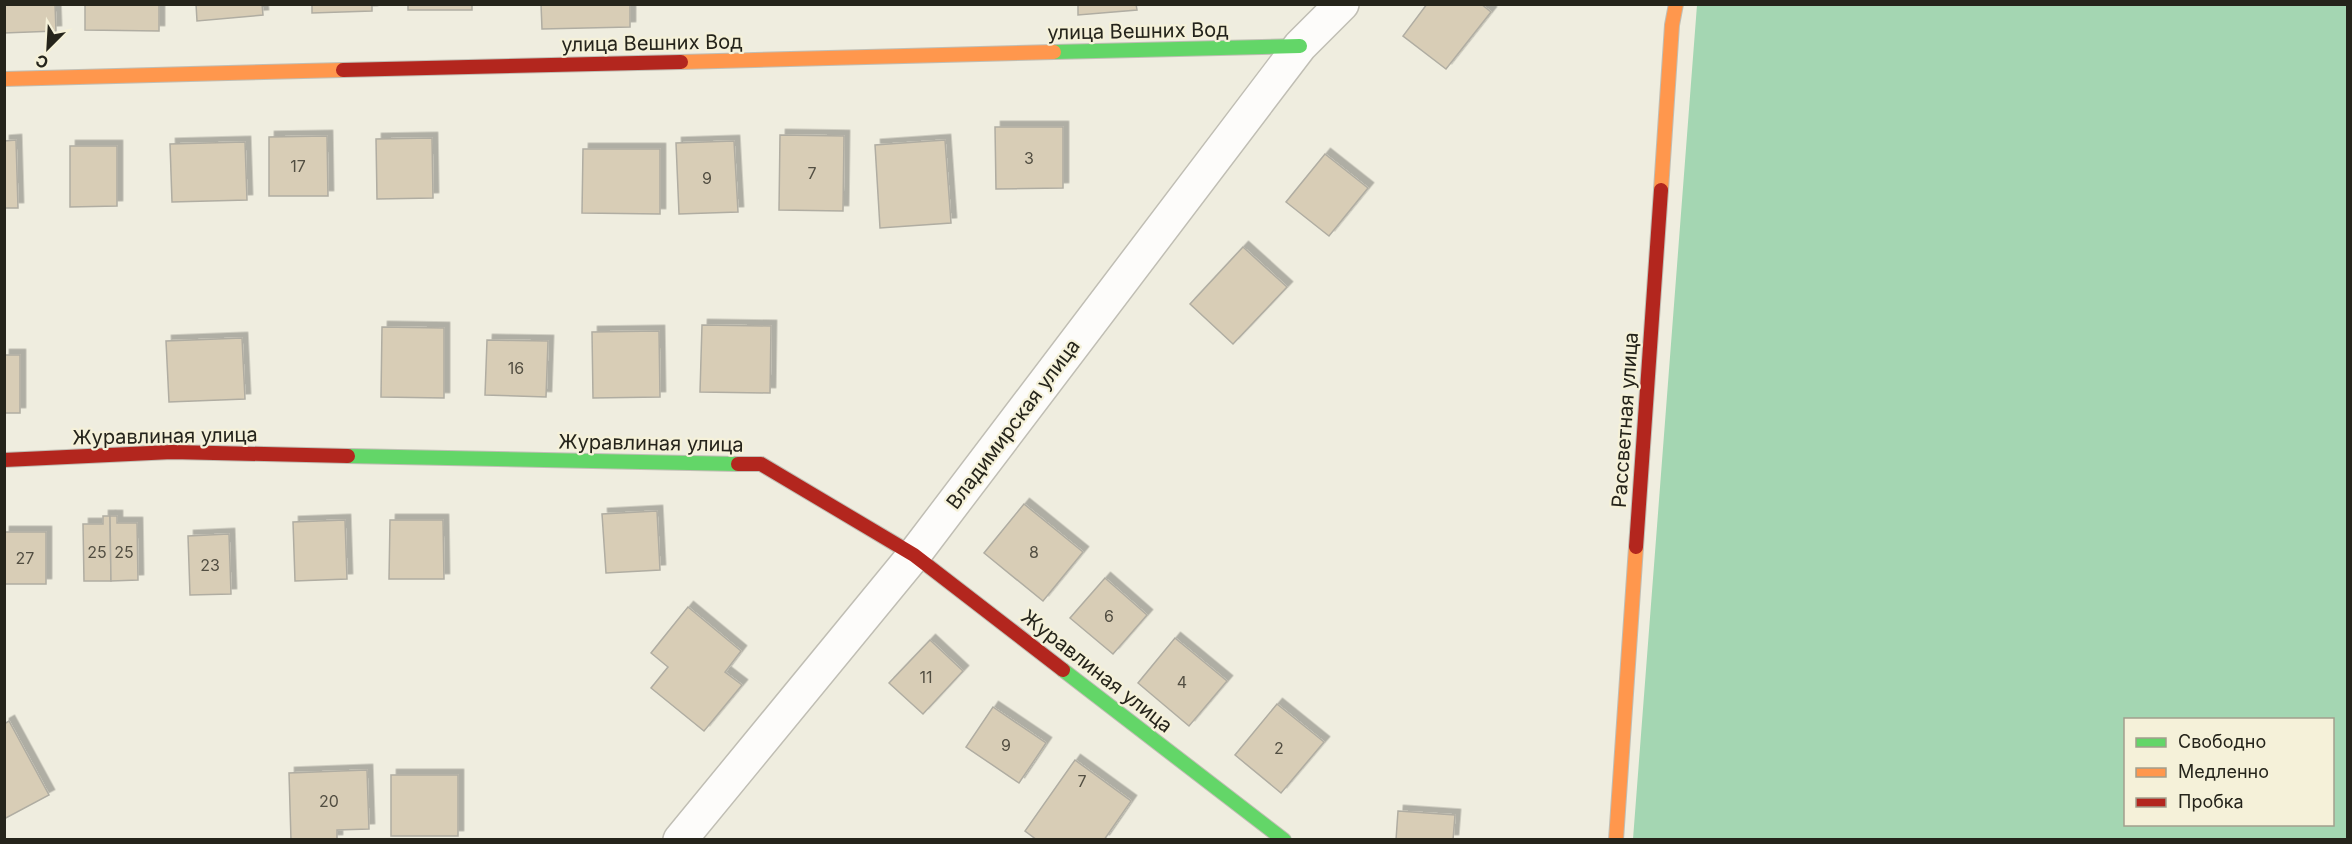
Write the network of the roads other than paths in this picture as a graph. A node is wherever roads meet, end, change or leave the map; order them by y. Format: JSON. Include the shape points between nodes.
{"nodes":[{"id":1,"x":1341,"y":4,"type":"edge"},
{"id":2,"x":1676,"y":4,"type":"edge"},
{"id":3,"x":1300,"y":46,"type":"junction"},
{"id":4,"x":4,"y":79,"type":"edge"},
{"id":5,"x":4,"y":460,"type":"edge"},
{"id":6,"x":914,"y":555,"type":"junction"},
{"id":7,"x":680,"y":840,"type":"edge"},
{"id":8,"x":1284,"y":840,"type":"edge"},
{"id":9,"x":1616,"y":840,"type":"edge"}],
"edges":[{"from":1,"to":3,"type":"street","name":"Владимирская улица"},
{"from":2,"to":9,"type":"street","name":"Рассветная улица"},
{"from":3,"to":4,"type":"street","name":"улица Вешних Вод"},
{"from":3,"to":6,"type":"street","name":"Владимирская улица"},
{"from":5,"to":6,"type":"street","name":"Журавлиная улица","via":[[172,452],[761,464]]},
{"from":6,"to":7,"type":"street","name":"Владимирская улица"},
{"from":6,"to":8,"type":"street","name":"Журавлиная улица"}]}
